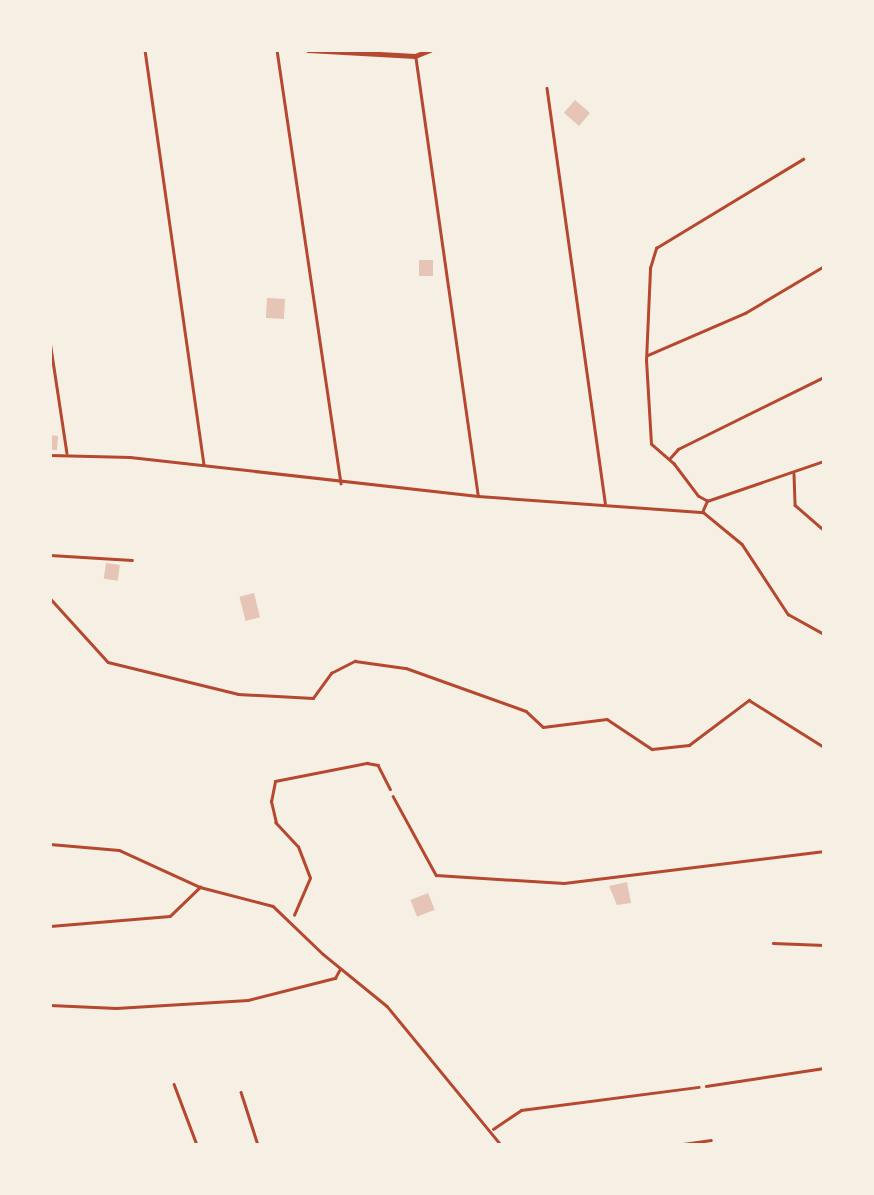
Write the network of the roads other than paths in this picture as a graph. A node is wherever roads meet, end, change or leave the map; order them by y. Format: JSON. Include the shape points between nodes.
{"nodes":[{"id":1,"x":145,"y":50,"type":"edge"},
{"id":2,"x":277,"y":50,"type":"edge"},
{"id":3,"x":308,"y":50,"type":"edge"},
{"id":4,"x":430,"y":50,"type":"edge"},
{"id":5,"x":416,"y":56,"type":"junction"},
{"id":6,"x":547,"y":88,"type":"dead end"},
{"id":7,"x":802,"y":159,"type":"dead end"},
{"id":8,"x":824,"y":266,"type":"edge"},
{"id":9,"x":50,"y":340,"type":"edge"},
{"id":10,"x":646,"y":356,"type":"junction"},
{"id":11,"x":824,"y":377,"type":"edge"},
{"id":12,"x":68,"y":455,"type":"junction"},
{"id":13,"x":50,"y":456,"type":"edge"},
{"id":14,"x":669,"y":459,"type":"junction"},
{"id":15,"x":824,"y":462,"type":"edge"},
{"id":16,"x":204,"y":465,"type":"junction"},
{"id":17,"x":794,"y":473,"type":"junction"},
{"id":18,"x":341,"y":482,"type":"junction"},
{"id":19,"x":478,"y":496,"type":"junction"},
{"id":20,"x":707,"y":500,"type":"junction"},
{"id":21,"x":605,"y":505,"type":"junction"},
{"id":22,"x":703,"y":512,"type":"junction"},
{"id":23,"x":824,"y":530,"type":"edge"},
{"id":24,"x":50,"y":555,"type":"edge"},
{"id":25,"x":132,"y":560,"type":"dead end"},
{"id":26,"x":50,"y":598,"type":"edge"},
{"id":27,"x":824,"y":634,"type":"edge"},
{"id":28,"x":824,"y":747,"type":"edge"},
{"id":29,"x":393,"y":796,"type":"road end"},
{"id":30,"x":50,"y":844,"type":"edge"},
{"id":31,"x":824,"y":852,"type":"edge"},
{"id":32,"x":200,"y":887,"type":"junction"},
{"id":33,"x":50,"y":926,"type":"edge"},
{"id":34,"x":772,"y":943,"type":"dead end"},
{"id":35,"x":824,"y":945,"type":"edge"},
{"id":36,"x":340,"y":969,"type":"junction"},
{"id":37,"x":50,"y":1005,"type":"edge"},
{"id":38,"x":174,"y":1084,"type":"dead end"},
{"id":39,"x":699,"y":1088,"type":"road end"},
{"id":40,"x":241,"y":1092,"type":"dead end"},
{"id":41,"x":491,"y":1130,"type":"junction"},
{"id":42,"x":711,"y":1140,"type":"dead end"},
{"id":43,"x":197,"y":1145,"type":"edge"},
{"id":44,"x":258,"y":1145,"type":"edge"},
{"id":45,"x":501,"y":1145,"type":"edge"},
{"id":46,"x":676,"y":1145,"type":"edge"}],
"edges":[{"from":1,"to":16,"type":"lane"},
{"from":2,"to":18,"type":"lane"},
{"from":3,"to":5,"type":"street"},
{"from":4,"to":5,"type":"street"},
{"from":5,"to":19,"type":"lane"},
{"from":6,"to":21,"type":"lane"},
{"from":7,"to":10,"type":"lane","via":[[656,248]]},
{"from":8,"to":10,"type":"lane","via":[[745,313]]},
{"from":9,"to":12,"type":"lane"},
{"from":10,"to":14,"type":"lane","via":[[651,444]]},
{"from":11,"to":14,"type":"lane"},
{"from":12,"to":13,"type":"lane"},
{"from":12,"to":16,"type":"lane"},
{"from":14,"to":20,"type":"lane"},
{"from":15,"to":17,"type":"lane"},
{"from":16,"to":18,"type":"lane"},
{"from":17,"to":20,"type":"lane"},
{"from":17,"to":23,"type":"lane","via":[[794,505]]},
{"from":18,"to":19,"type":"lane"},
{"from":19,"to":21,"type":"lane"},
{"from":20,"to":22,"type":"lane"},
{"from":21,"to":22,"type":"lane"},
{"from":22,"to":27,"type":"lane","via":[[742,544],[788,614]]},
{"from":24,"to":25,"type":"lane"},
{"from":26,"to":28,"type":"lane","via":[[108,662],[238,694],[312,698],[332,674],[355,661],[408,668],[526,712],[544,727],[607,718],[652,749],[689,744],[749,700]]},
{"from":29,"to":31,"type":"lane","via":[[436,875],[564,883]]},
{"from":30,"to":32,"type":"lane","via":[[118,850]]},
{"from":32,"to":33,"type":"lane","via":[[170,916]]},
{"from":32,"to":36,"type":"lane","via":[[273,906]]},
{"from":34,"to":35,"type":"lane"},
{"from":36,"to":37,"type":"lane","via":[[335,978],[248,1000]]},
{"from":36,"to":41,"type":"lane","via":[[411,1031]]},
{"from":38,"to":43,"type":"lane"},
{"from":39,"to":41,"type":"lane","via":[[521,1110]]},
{"from":40,"to":44,"type":"lane"},
{"from":41,"to":45,"type":"lane"},
{"from":42,"to":46,"type":"lane"}]}
